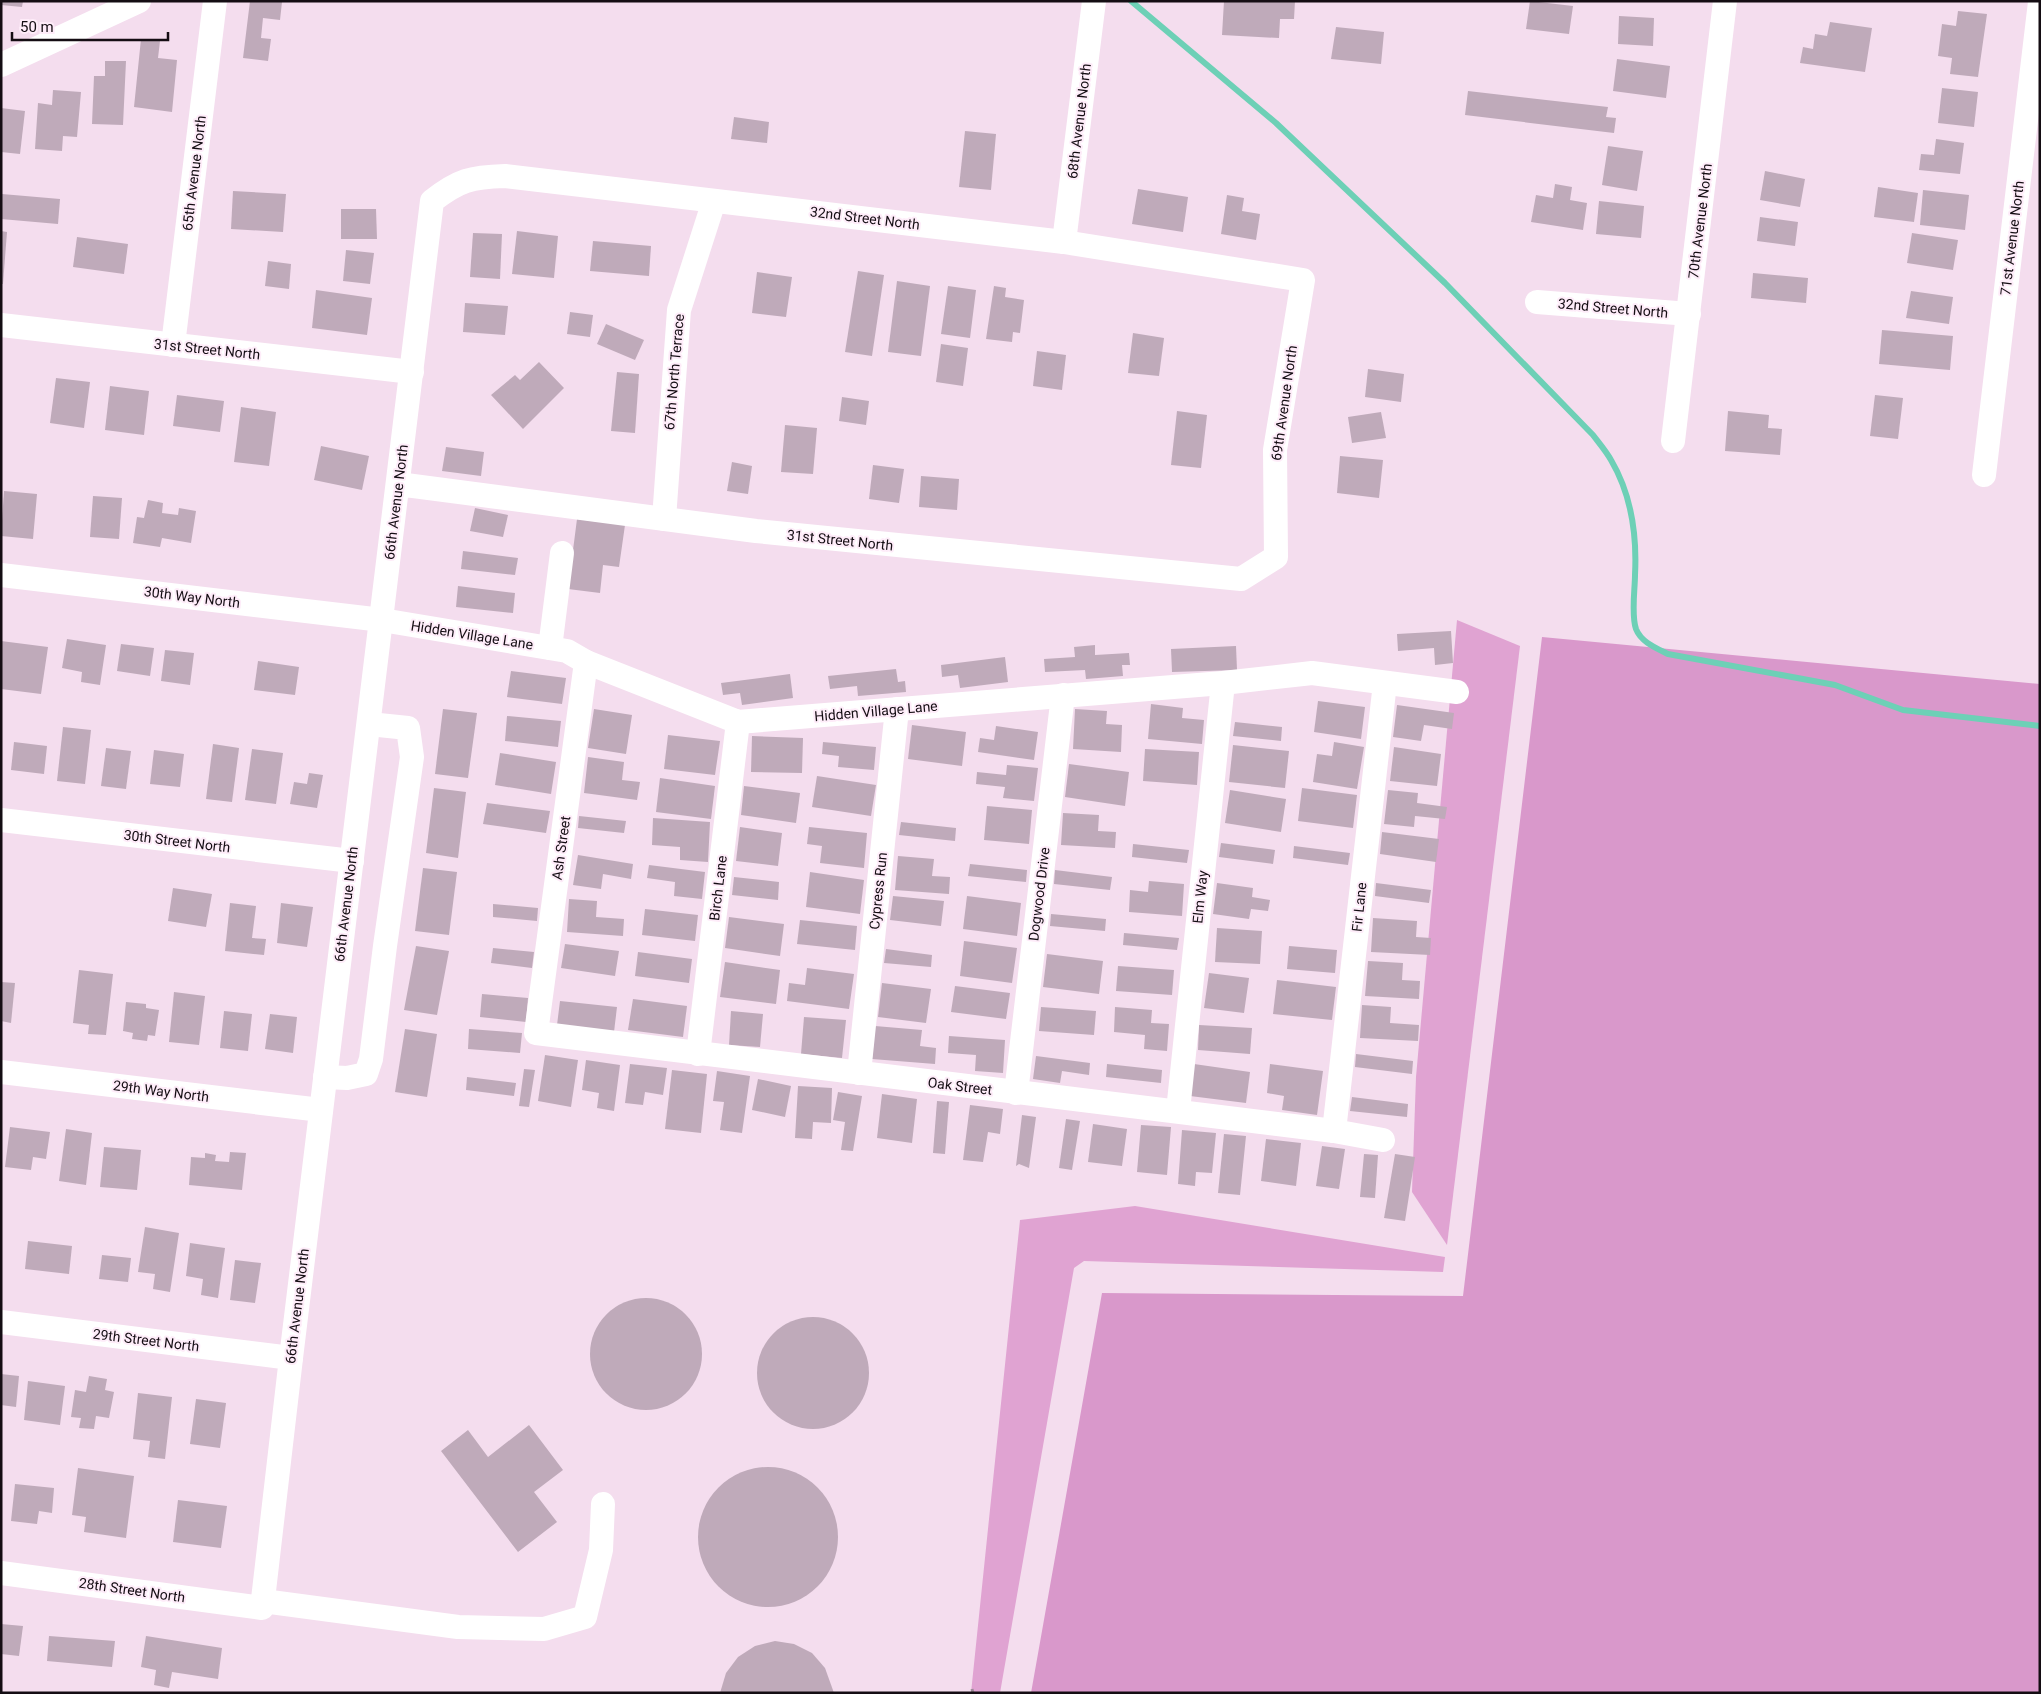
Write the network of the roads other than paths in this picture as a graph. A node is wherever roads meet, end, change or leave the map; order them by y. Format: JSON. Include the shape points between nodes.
{"nodes":[{"id":1,"x":139,"y":1,"type":"edge"},
{"id":2,"x":215,"y":1,"type":"edge"},
{"id":3,"x":1094,"y":1,"type":"edge"},
{"id":4,"x":1725,"y":1,"type":"edge"},
{"id":5,"x":2040,"y":2,"type":"edge"},
{"id":6,"x":1,"y":65,"type":"edge"},
{"id":7,"x":432,"y":201,"type":"joint"},
{"id":8,"x":714,"y":201,"type":"junction"},
{"id":9,"x":1064,"y":242,"type":"junction"},
{"id":10,"x":1303,"y":280,"type":"joint"},
{"id":11,"x":1537,"y":302,"type":"dead end"},
{"id":12,"x":1689,"y":314,"type":"junction"},
{"id":13,"x":1,"y":325,"type":"edge"},
{"id":14,"x":173,"y":345,"type":"junction"},
{"id":15,"x":412,"y":372,"type":"junction"},
{"id":16,"x":1673,"y":441,"type":"dead end"},
{"id":17,"x":1984,"y":475,"type":"dead end"},
{"id":18,"x":398,"y":484,"type":"junction"},
{"id":19,"x":664,"y":519,"type":"junction"},
{"id":20,"x":562,"y":553,"type":"dead end"},
{"id":21,"x":1276,"y":557,"type":"joint"},
{"id":22,"x":1,"y":575,"type":"edge"},
{"id":23,"x":382,"y":620,"type":"junction"},
{"id":24,"x":550,"y":648,"type":"junction"},
{"id":25,"x":586,"y":662,"type":"junction"},
{"id":26,"x":1223,"y":683,"type":"junction"},
{"id":27,"x":1385,"y":683,"type":"junction"},
{"id":28,"x":1457,"y":692,"type":"dead end"},
{"id":29,"x":1063,"y":695,"type":"junction"},
{"id":30,"x":897,"y":709,"type":"junction"},
{"id":31,"x":738,"y":722,"type":"junction"},
{"id":32,"x":369,"y":724,"type":"junction"},
{"id":33,"x":1,"y":820,"type":"edge"},
{"id":34,"x":352,"y":861,"type":"junction"},
{"id":35,"x":536,"y":1033,"type":"joint"},
{"id":36,"x":698,"y":1054,"type":"junction"},
{"id":37,"x":1,"y":1072,"type":"edge"},
{"id":38,"x":859,"y":1073,"type":"junction"},
{"id":39,"x":325,"y":1077,"type":"junction"},
{"id":40,"x":1016,"y":1093,"type":"junction"},
{"id":41,"x":321,"y":1110,"type":"junction"},
{"id":42,"x":1178,"y":1111,"type":"junction"},
{"id":43,"x":1334,"y":1130,"type":"junction"},
{"id":44,"x":1382,"y":1140,"type":"dead end"},
{"id":45,"x":1,"y":1322,"type":"edge"},
{"id":46,"x":291,"y":1358,"type":"junction"},
{"id":47,"x":603,"y":1504,"type":"dead end"},
{"id":48,"x":1,"y":1573,"type":"edge"},
{"id":49,"x":263,"y":1604,"type":"junction"}],
"edges":[{"from":1,"to":6,"type":"street"},
{"from":2,"to":14,"type":"street","name":"65th Avenue North"},
{"from":3,"to":9,"type":"street","name":"68th Avenue North"},
{"from":4,"to":12,"type":"street","name":"70th Avenue North"},
{"from":5,"to":17,"type":"street","name":"71st Avenue North"},
{"from":7,"to":8,"type":"street","name":"32nd Street North","via":[[450,187],[475,177],[505,176]]},
{"from":7,"to":15,"type":"street","name":"66th Avenue North"},
{"from":8,"to":9,"type":"street","name":"32nd Street North"},
{"from":8,"to":19,"type":"street","name":"67th North Terrace","via":[[679,310]]},
{"from":9,"to":10,"type":"street","name":"32nd Street North"},
{"from":10,"to":21,"type":"street","name":"69th Avenue North","via":[[1275,450]]},
{"from":11,"to":12,"type":"street","name":"32nd Street North"},
{"from":12,"to":16,"type":"street","name":"70th Avenue North"},
{"from":13,"to":14,"type":"street","name":"31st Street North"},
{"from":14,"to":15,"type":"street","name":"31st Street North"},
{"from":15,"to":18,"type":"street","name":"66th Avenue North"},
{"from":18,"to":19,"type":"street","name":"31st Street North"},
{"from":18,"to":23,"type":"street","name":"66th Avenue North"},
{"from":19,"to":21,"type":"street","name":"31st Street North","via":[[1241,579]]},
{"from":20,"to":24,"type":"street"},
{"from":22,"to":23,"type":"street","name":"30th Way North"},
{"from":23,"to":24,"type":"street","name":"Hidden Village Lane"},
{"from":23,"to":32,"type":"street","name":"66th Avenue North"},
{"from":24,"to":25,"type":"street","name":"Hidden Village Lane","via":[[567,651]]},
{"from":25,"to":31,"type":"street","name":"Hidden Village Lane"},
{"from":25,"to":35,"type":"street","name":"Ash Street"},
{"from":26,"to":27,"type":"street","name":"Hidden Village Lane","via":[[1312,673]]},
{"from":26,"to":29,"type":"street","name":"Hidden Village Lane"},
{"from":26,"to":42,"type":"street","name":"Elm Way"},
{"from":27,"to":28,"type":"street","name":"Hidden Village Lane"},
{"from":27,"to":43,"type":"street","name":"Fir Lane"},
{"from":29,"to":30,"type":"street","name":"Hidden Village Lane"},
{"from":29,"to":40,"type":"street","name":"Dogwood Drive"},
{"from":30,"to":31,"type":"street","name":"Hidden Village Lane"},
{"from":30,"to":38,"type":"street","name":"Cypress Run"},
{"from":31,"to":36,"type":"street","name":"Birch Lane"},
{"from":32,"to":34,"type":"street","name":"66th Avenue North"},
{"from":32,"to":39,"type":"street","via":[[408,728],[412,757],[371,1059],[366,1074],[347,1078]]},
{"from":33,"to":34,"type":"street","name":"30th Street North"},
{"from":34,"to":39,"type":"street","name":"66th Avenue North"},
{"from":35,"to":36,"type":"street","name":"Oak Street"},
{"from":36,"to":38,"type":"street","name":"Oak Street"},
{"from":37,"to":41,"type":"street","name":"29th Way North"},
{"from":38,"to":40,"type":"street","name":"Oak Street"},
{"from":39,"to":41,"type":"street","name":"66th Avenue North"},
{"from":40,"to":42,"type":"street","name":"Oak Street"},
{"from":41,"to":46,"type":"street","name":"66th Avenue North"},
{"from":42,"to":43,"type":"street","name":"Oak Street"},
{"from":43,"to":44,"type":"street","name":"Oak Street"},
{"from":45,"to":46,"type":"street","name":"29th Street North"},
{"from":46,"to":49,"type":"street","name":"66th Avenue North"},
{"from":47,"to":49,"type":"street","name":"28th Street North","via":[[601,1550],[585,1618],[544,1630],[458,1627]]},
{"from":48,"to":49,"type":"street","name":"28th Street North"}]}
